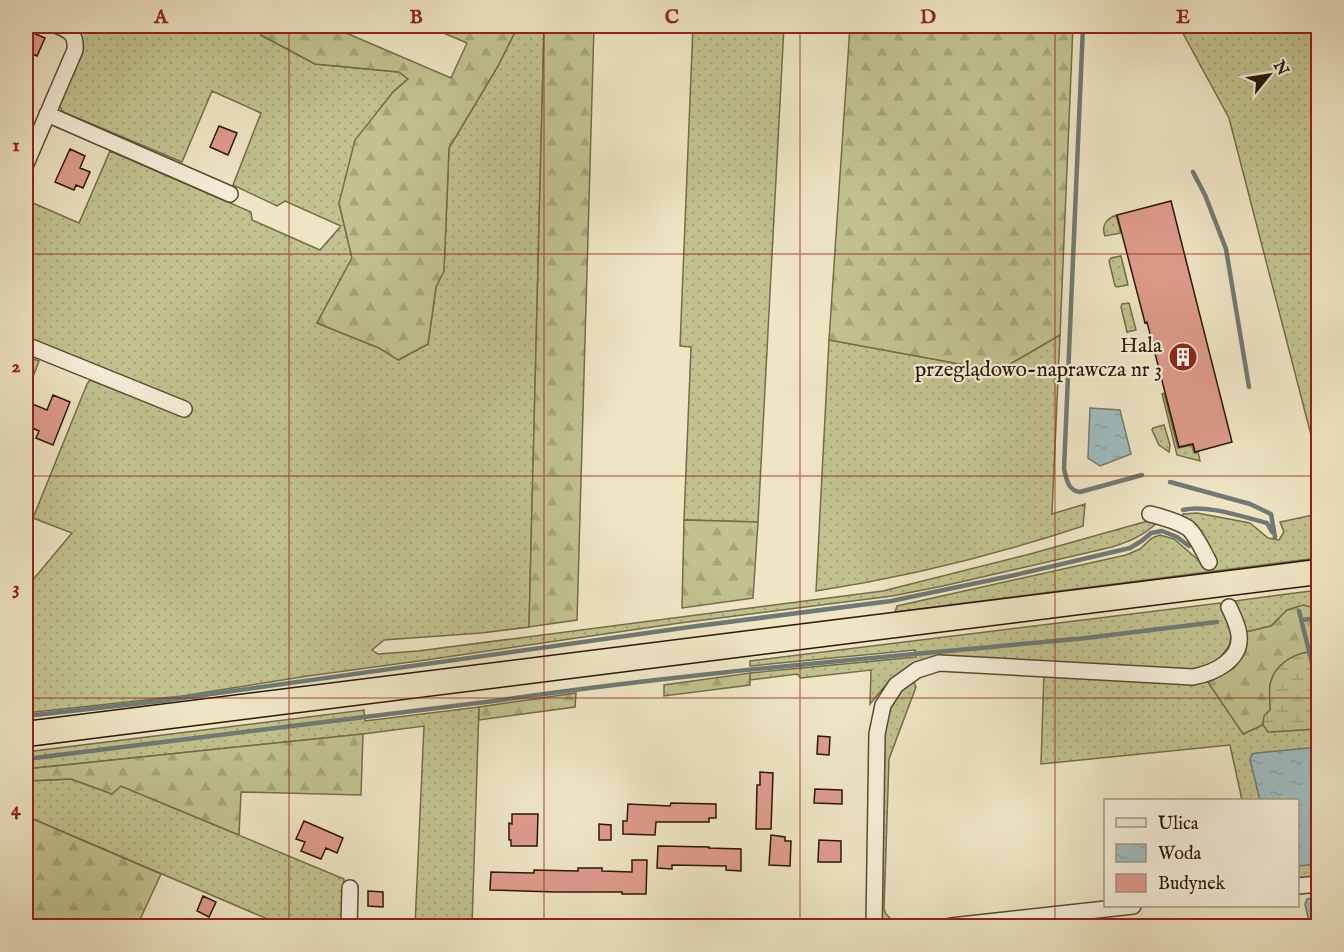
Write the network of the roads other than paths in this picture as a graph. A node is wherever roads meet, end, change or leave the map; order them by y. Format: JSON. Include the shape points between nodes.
{"nodes":[{"id":1,"x":64,"y":29,"type":"edge"},
{"id":2,"x":47,"y":114,"type":"junction"},
{"id":3,"x":26,"y":165,"type":"edge"},
{"id":4,"x":230,"y":194,"type":"dead end"},
{"id":5,"x":26,"y":345,"type":"edge"},
{"id":6,"x":184,"y":409,"type":"dead end"},
{"id":7,"x":1150,"y":514,"type":"dead end"},
{"id":8,"x":1209,"y":562,"type":"dead end"},
{"id":9,"x":1318,"y":572,"type":"edge"},
{"id":10,"x":1230,"y":607,"type":"dead end"},
{"id":11,"x":26,"y":734,"type":"edge"},
{"id":12,"x":1318,"y":884,"type":"edge"},
{"id":13,"x":1299,"y":886,"type":"edge"},
{"id":14,"x":350,"y":888,"type":"dead end"},
{"id":15,"x":1124,"y":907,"type":"edge"},
{"id":16,"x":348,"y":927,"type":"edge"},
{"id":17,"x":874,"y":927,"type":"edge"},
{"id":18,"x":951,"y":927,"type":"edge"}],
"edges":[{"from":1,"to":2,"type":"street","via":[[75,41],[75,50]]},
{"from":2,"to":3,"type":"street"},
{"from":2,"to":4,"type":"street"},
{"from":5,"to":6,"type":"street"},
{"from":7,"to":8,"type":"street","via":[[1188,529]]},
{"from":9,"to":11,"type":"main road"},
{"from":10,"to":17,"type":"street","via":[[1239,634],[1236,652],[1204,675],[939,663],[917,670],[896,685],[883,705],[877,734]]},
{"from":12,"to":13,"type":"street"},
{"from":14,"to":16,"type":"street"},
{"from":15,"to":18,"type":"street"}]}
